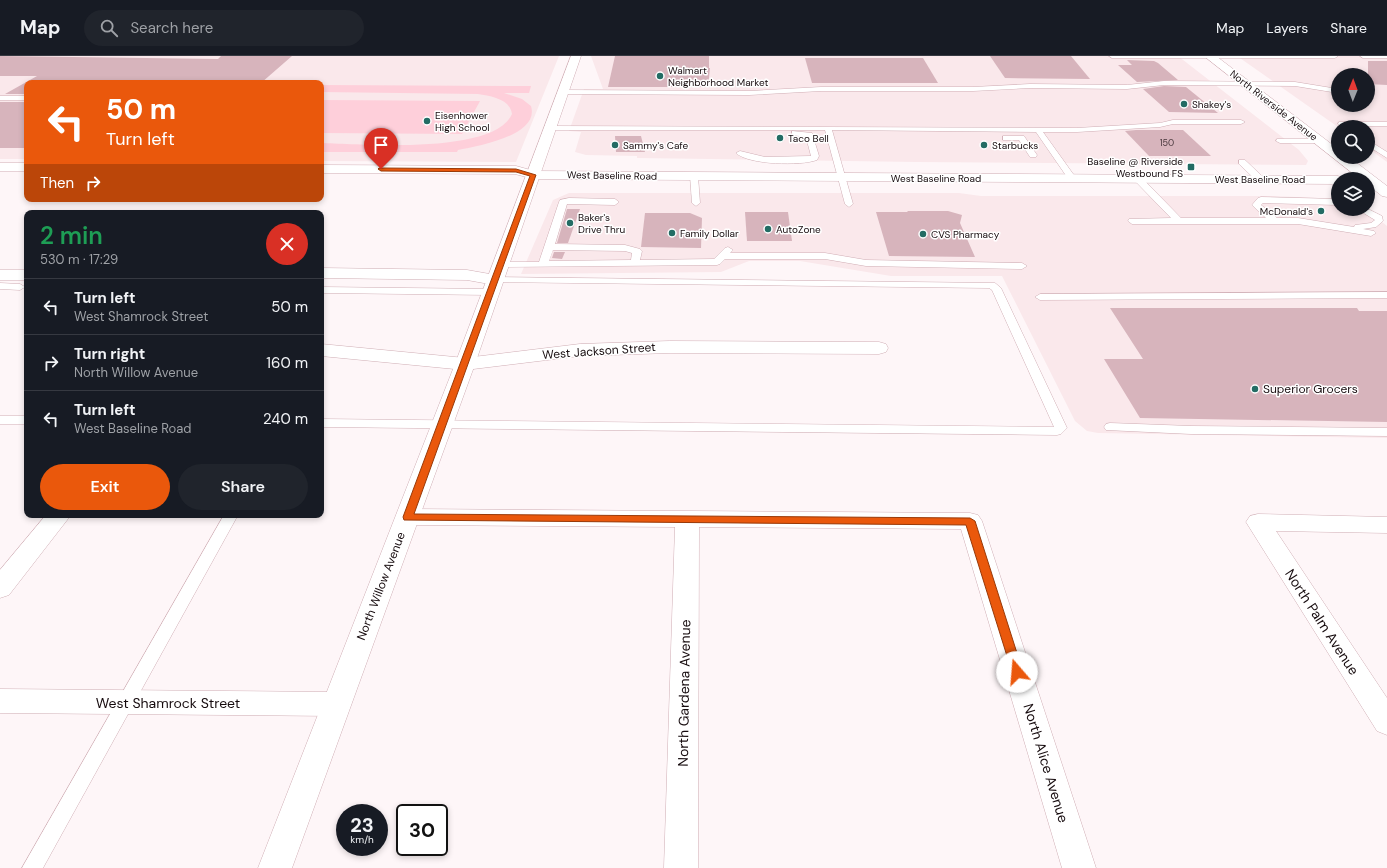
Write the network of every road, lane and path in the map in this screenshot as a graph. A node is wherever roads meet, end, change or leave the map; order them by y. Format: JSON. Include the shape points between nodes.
{"nodes":[{"id":1,"x":576,"y":56,"type":"edge"},
{"id":2,"x":1112,"y":56,"type":"edge"},
{"id":3,"x":1209,"y":56,"type":"edge"},
{"id":4,"x":1335,"y":56,"type":"edge"},
{"id":5,"x":1363,"y":56,"type":"edge"},
{"id":6,"x":1387,"y":56,"type":"edge"},
{"id":7,"x":1246,"y":84,"type":"junction"},
{"id":8,"x":1331,"y":90,"type":"edge"},
{"id":9,"x":563,"y":92,"type":"junction"},
{"id":10,"x":0,"y":98,"type":"edge"},
{"id":11,"x":24,"y":98,"type":"edge"},
{"id":12,"x":1241,"y":122,"type":"dead end"},
{"id":13,"x":1375,"y":124,"type":"edge"},
{"id":14,"x":1387,"y":124,"type":"edge"},
{"id":15,"x":551,"y":128,"type":"junction"},
{"id":16,"x":828,"y":128,"type":"junction"},
{"id":17,"x":939,"y":130,"type":"junction"},
{"id":18,"x":1038,"y":130,"type":"junction"},
{"id":19,"x":746,"y":133,"type":"dead end"},
{"id":20,"x":1280,"y":140,"type":"dead end"},
{"id":21,"x":1319,"y":141,"type":"junction"},
{"id":22,"x":1375,"y":147,"type":"edge"},
{"id":23,"x":1331,"y":150,"type":"edge"},
{"id":24,"x":740,"y":153,"type":"dead end"},
{"id":25,"x":1033,"y":155,"type":"dead end"},
{"id":26,"x":1387,"y":156,"type":"edge"},
{"id":27,"x":1242,"y":162,"type":"dead end"},
{"id":28,"x":1349,"y":164,"type":"edge"},
{"id":29,"x":0,"y":167,"type":"edge"},
{"id":30,"x":24,"y":167,"type":"edge"},
{"id":31,"x":324,"y":169,"type":"edge"},
{"id":32,"x":1359,"y":172,"type":"edge"},
{"id":33,"x":534,"y":175,"type":"junction"},
{"id":34,"x":694,"y":176,"type":"junction"},
{"id":35,"x":0,"y":177,"type":"edge"},
{"id":36,"x":24,"y":177,"type":"edge"},
{"id":37,"x":842,"y":178,"type":"junction"},
{"id":38,"x":1072,"y":178,"type":"junction"},
{"id":39,"x":1387,"y":178,"type":"edge"},
{"id":40,"x":324,"y":179,"type":"edge"},
{"id":41,"x":1138,"y":179,"type":"junction"},
{"id":42,"x":1260,"y":179,"type":"junction"},
{"id":43,"x":1375,"y":179,"type":"edge"},
{"id":44,"x":1331,"y":180,"type":"edge"},
{"id":45,"x":1375,"y":181,"type":"edge"},
{"id":46,"x":1387,"y":182,"type":"edge"},
{"id":47,"x":1375,"y":184,"type":"edge"},
{"id":48,"x":1387,"y":193,"type":"edge"},
{"id":49,"x":615,"y":202,"type":"dead end"},
{"id":50,"x":1331,"y":202,"type":"edge"},
{"id":51,"x":696,"y":203,"type":"dead end"},
{"id":52,"x":849,"y":204,"type":"dead end"},
{"id":53,"x":1361,"y":216,"type":"edge"},
{"id":54,"x":1375,"y":216,"type":"edge"},
{"id":55,"x":1132,"y":221,"type":"dead end"},
{"id":56,"x":1179,"y":221,"type":"junction"},
{"id":57,"x":1275,"y":221,"type":"junction"},
{"id":58,"x":1357,"y":229,"type":"junction"},
{"id":59,"x":1372,"y":233,"type":"dead end"},
{"id":60,"x":549,"y":247,"type":"junction"},
{"id":61,"x":543,"y":264,"type":"junction"},
{"id":62,"x":635,"y":264,"type":"junction"},
{"id":63,"x":501,"y":265,"type":"junction"},
{"id":64,"x":1022,"y":266,"type":"dead end"},
{"id":65,"x":324,"y":273,"type":"edge"},
{"id":66,"x":0,"y":275,"type":"edge"},
{"id":67,"x":24,"y":281,"type":"edge"},
{"id":68,"x":0,"y":286,"type":"edge"},
{"id":69,"x":493,"y":286,"type":"junction"},
{"id":70,"x":324,"y":290,"type":"edge"},
{"id":71,"x":1387,"y":295,"type":"edge"},
{"id":72,"x":1040,"y":297,"type":"dead end"},
{"id":73,"x":879,"y":348,"type":"dead end"},
{"id":74,"x":324,"y":350,"type":"edge"},
{"id":75,"x":465,"y":364,"type":"junction"},
{"id":76,"x":0,"y":420,"type":"edge"},
{"id":77,"x":24,"y":420,"type":"edge"},
{"id":78,"x":324,"y":423,"type":"edge"},
{"id":79,"x":443,"y":424,"type":"junction"},
{"id":80,"x":1110,"y":427,"type":"dead end"},
{"id":81,"x":1387,"y":432,"type":"edge"},
{"id":82,"x":408,"y":517,"type":"junction"},
{"id":83,"x":56,"y":518,"type":"edge"},
{"id":84,"x":229,"y":518,"type":"edge"},
{"id":85,"x":687,"y":519,"type":"junction"},
{"id":86,"x":1387,"y":525,"type":"edge"},
{"id":87,"x":0,"y":588,"type":"edge"},
{"id":88,"x":0,"y":701,"type":"edge"},
{"id":89,"x":124,"y":702,"type":"junction"},
{"id":90,"x":336,"y":704,"type":"junction"},
{"id":91,"x":1387,"y":722,"type":"edge"},
{"id":92,"x":32,"y":868,"type":"edge"},
{"id":93,"x":275,"y":868,"type":"edge"},
{"id":94,"x":681,"y":868,"type":"edge"},
{"id":95,"x":1079,"y":868,"type":"edge"}],
"edges":[{"from":1,"to":9,"type":"street","name":"North Willow Avenue"},
{"from":2,"to":3,"type":"lane"},
{"from":3,"to":4,"type":"lane"},
{"from":3,"to":7,"type":"street","name":"North Riverside Avenue"},
{"from":5,"to":6,"type":"lane"},
{"from":7,"to":8,"type":"lane","via":[[1295,84]]},
{"from":7,"to":9,"type":"lane","via":[[821,89],[749,93]]},
{"from":7,"to":21,"type":"street","name":"North Riverside Avenue"},
{"from":9,"to":15,"type":"street","name":"North Willow Avenue"},
{"from":10,"to":11,"type":"lane"},
{"from":12,"to":18,"type":"lane","via":[[1173,122],[1077,130]]},
{"from":13,"to":14,"type":"lane"},
{"from":15,"to":16,"type":"lane"},
{"from":15,"to":33,"type":"street","name":"North Willow Avenue"},
{"from":16,"to":17,"type":"lane"},
{"from":16,"to":37,"type":"lane"},
{"from":17,"to":18,"type":"lane"},
{"from":17,"to":25,"type":"lane","via":[[943,137],[1021,138]]},
{"from":18,"to":38,"type":"lane"},
{"from":19,"to":24,"type":"lane","via":[[809,135],[815,156],[809,160],[763,160]]},
{"from":20,"to":21,"type":"lane"},
{"from":21,"to":23,"type":"street","name":"North Riverside Avenue"},
{"from":22,"to":26,"type":"lane"},
{"from":27,"to":42,"type":"lane"},
{"from":28,"to":32,"type":"street","name":"North Riverside Avenue"},
{"from":29,"to":30,"type":"street"},
{"from":31,"to":33,"type":"street","name":"West Baseline Road","via":[[516,170]]},
{"from":33,"to":34,"type":"street","name":"West Baseline Road"},
{"from":33,"to":40,"type":"street","name":"West Baseline Road","via":[[511,181]]},
{"from":33,"to":63,"type":"street","name":"North Willow Avenue"},
{"from":34,"to":37,"type":"street","name":"West Baseline Road"},
{"from":34,"to":51,"type":"lane"},
{"from":35,"to":36,"type":"street"},
{"from":37,"to":38,"type":"street","name":"West Baseline Road"},
{"from":37,"to":52,"type":"lane"},
{"from":38,"to":41,"type":"street","name":"West Baseline Road"},
{"from":39,"to":43,"type":"street"},
{"from":41,"to":42,"type":"street","name":"West Baseline Road"},
{"from":41,"to":56,"type":"lane"},
{"from":42,"to":44,"type":"street","name":"West Baseline Road"},
{"from":45,"to":46,"type":"street"},
{"from":47,"to":48,"type":"street","name":"North Riverside Avenue"},
{"from":49,"to":60,"type":"lane","via":[[563,202]]},
{"from":50,"to":57,"type":"lane","via":[[1261,200],[1256,205]]},
{"from":53,"to":58,"type":"lane"},
{"from":54,"to":58,"type":"lane","via":[[1380,221]]},
{"from":55,"to":56,"type":"lane"},
{"from":56,"to":57,"type":"lane"},
{"from":57,"to":58,"type":"lane","via":[[1298,221]]},
{"from":58,"to":59,"type":"lane"},
{"from":60,"to":61,"type":"lane"},
{"from":60,"to":62,"type":"lane","via":[[625,248],[637,251]]},
{"from":61,"to":62,"type":"lane"},
{"from":61,"to":63,"type":"lane"},
{"from":62,"to":64,"type":"lane","via":[[717,262],[725,252],[825,256],[866,264]]},
{"from":63,"to":69,"type":"street","name":"North Willow Avenue"},
{"from":65,"to":69,"type":"street","via":[[467,275]]},
{"from":66,"to":67,"type":"street"},
{"from":67,"to":68,"type":"lane"},
{"from":69,"to":70,"type":"lane"},
{"from":69,"to":75,"type":"street","name":"North Willow Avenue"},
{"from":69,"to":79,"type":"lane","via":[[991,285],[996,288],[1061,428],[1057,431]]},
{"from":71,"to":72,"type":"lane"},
{"from":73,"to":75,"type":"street","name":"West Jackson Street","via":[[602,349]]},
{"from":74,"to":75,"type":"street","name":"West Jackson Street"},
{"from":75,"to":79,"type":"street","name":"North Willow Avenue"},
{"from":76,"to":77,"type":"lane"},
{"from":78,"to":79,"type":"lane"},
{"from":79,"to":82,"type":"street","name":"North Willow Avenue"},
{"from":80,"to":81,"type":"lane"},
{"from":82,"to":85,"type":"street"},
{"from":82,"to":90,"type":"street","name":"North Willow Avenue"},
{"from":83,"to":87,"type":"street"},
{"from":84,"to":89,"type":"lane"},
{"from":85,"to":94,"type":"street","name":"North Gardena Avenue"},
{"from":85,"to":95,"type":"street","name":"North Alice Avenue","via":[[970,521]]},
{"from":86,"to":91,"type":"street","name":"North Palm Avenue","via":[[1258,522]]},
{"from":88,"to":89,"type":"street","name":"West Shamrock Street"},
{"from":89,"to":90,"type":"street","name":"West Shamrock Street"},
{"from":89,"to":92,"type":"lane"},
{"from":90,"to":93,"type":"street","name":"North Willow Avenue"}]}
